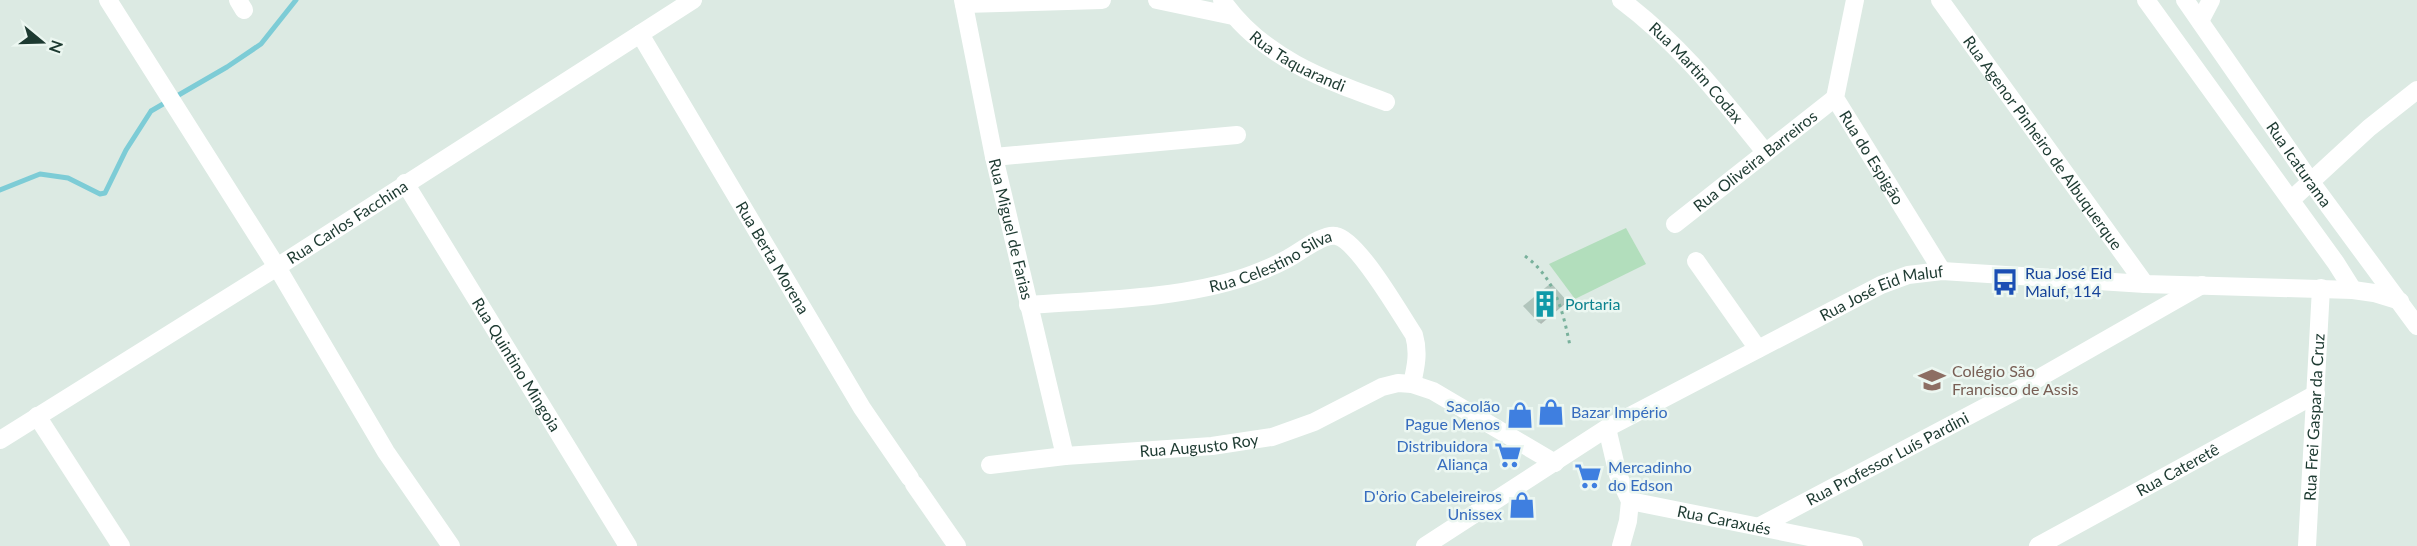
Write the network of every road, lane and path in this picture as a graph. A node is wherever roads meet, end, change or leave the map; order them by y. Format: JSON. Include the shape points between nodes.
{"nodes":[{"id":1,"x":108,"y":0,"type":"edge"},
{"id":2,"x":693,"y":0,"type":"edge"},
{"id":3,"x":1102,"y":0,"type":"edge"},
{"id":4,"x":1156,"y":0,"type":"edge"},
{"id":5,"x":1222,"y":0,"type":"edge"},
{"id":6,"x":1621,"y":0,"type":"edge"},
{"id":7,"x":1855,"y":0,"type":"edge"},
{"id":8,"x":1940,"y":0,"type":"edge"},
{"id":9,"x":2146,"y":0,"type":"edge"},
{"id":10,"x":2185,"y":0,"type":"edge"},
{"id":11,"x":2211,"y":0,"type":"edge"},
{"id":12,"x":964,"y":2,"type":"edge"},
{"id":13,"x":1233,"y":15,"type":"junction"},
{"id":14,"x":2200,"y":21,"type":"junction"},
{"id":15,"x":640,"y":34,"type":"junction"},
{"id":16,"x":2414,"y":96,"type":"edge"},
{"id":17,"x":1835,"y":98,"type":"junction"},
{"id":18,"x":1386,"y":102,"type":"dead end"},
{"id":19,"x":1237,"y":135,"type":"dead end"},
{"id":20,"x":1765,"y":153,"type":"junction"},
{"id":21,"x":994,"y":158,"type":"junction"},
{"id":22,"x":2311,"y":182,"type":"junction"},
{"id":23,"x":405,"y":183,"type":"junction"},
{"id":24,"x":2291,"y":200,"type":"junction"},
{"id":25,"x":1675,"y":224,"type":"dead end"},
{"id":26,"x":1525,"y":256,"type":"dead end"},
{"id":27,"x":1696,"y":261,"type":"dead end"},
{"id":28,"x":277,"y":267,"type":"junction"},
{"id":29,"x":1942,"y":271,"type":"junction"},
{"id":30,"x":2145,"y":284,"type":"junction"},
{"id":31,"x":2202,"y":285,"type":"junction"},
{"id":32,"x":2321,"y":288,"type":"junction"},
{"id":33,"x":2353,"y":290,"type":"junction"},
{"id":34,"x":2400,"y":301,"type":"junction"},
{"id":35,"x":1028,"y":305,"type":"junction"},
{"id":36,"x":2417,"y":326,"type":"edge"},
{"id":37,"x":1570,"y":346,"type":"dead end"},
{"id":38,"x":1758,"y":349,"type":"junction"},
{"id":39,"x":1405,"y":383,"type":"junction"},
{"id":40,"x":2316,"y":394,"type":"junction"},
{"id":41,"x":37,"y":416,"type":"junction"},
{"id":42,"x":1607,"y":428,"type":"junction"},
{"id":43,"x":0,"y":440,"type":"edge"},
{"id":44,"x":1065,"y":456,"type":"junction"},
{"id":45,"x":1555,"y":463,"type":"junction"},
{"id":46,"x":990,"y":465,"type":"dead end"},
{"id":47,"x":1630,"y":501,"type":"junction"},
{"id":48,"x":1760,"y":526,"type":"junction"},
{"id":49,"x":121,"y":546,"type":"edge"},
{"id":50,"x":451,"y":546,"type":"edge"},
{"id":51,"x":628,"y":546,"type":"edge"},
{"id":52,"x":957,"y":546,"type":"edge"},
{"id":53,"x":1425,"y":546,"type":"edge"},
{"id":54,"x":1622,"y":546,"type":"edge"},
{"id":55,"x":1854,"y":546,"type":"edge"},
{"id":56,"x":2038,"y":546,"type":"edge"},
{"id":57,"x":2307,"y":546,"type":"edge"}],
"edges":[{"from":1,"to":28,"type":"street"},
{"from":2,"to":15,"type":"street","name":"Rua Carlos Facchina"},
{"from":3,"to":12,"type":"street"},
{"from":4,"to":13,"type":"street"},
{"from":5,"to":13,"type":"street","name":"Rua Taquarandi"},
{"from":6,"to":20,"type":"street","name":"Rua Martim Codax","via":[[1674,44]]},
{"from":7,"to":17,"type":"street","name":"Rua do Espigão"},
{"from":8,"to":30,"type":"street","name":"Rua Agenor Pinheiro de Albuquerque"},
{"from":9,"to":24,"type":"street","name":"Rua Icaturama"},
{"from":10,"to":14,"type":"street","name":"Rua Icaturama"},
{"from":11,"to":14,"type":"street"},
{"from":12,"to":21,"type":"street","name":"Rua Miguel de Farias"},
{"from":13,"to":18,"type":"street","name":"Rua Taquarandi","via":[[1295,65]]},
{"from":14,"to":22,"type":"street","name":"Rua Icaturama"},
{"from":15,"to":23,"type":"street","name":"Rua Carlos Facchina"},
{"from":15,"to":52,"type":"street","name":"Rua Berta Morena","via":[[862,408]]},
{"from":16,"to":22,"type":"street","via":[[2369,128]]},
{"from":17,"to":20,"type":"street","name":"Rua Oliveira Barreiros"},
{"from":17,"to":29,"type":"street","name":"Rua do Espigão"},
{"from":19,"to":21,"type":"street"},
{"from":20,"to":25,"type":"street","name":"Rua Oliveira Barreiros"},
{"from":21,"to":35,"type":"street","name":"Rua Miguel de Farias"},
{"from":22,"to":24,"type":"street"},
{"from":22,"to":34,"type":"street","name":"Rua Icaturama"},
{"from":23,"to":28,"type":"street","name":"Rua Carlos Facchina"},
{"from":23,"to":51,"type":"street","name":"Rua Quintino Mingoia"},
{"from":24,"to":33,"type":"street","name":"Rua Icaturama"},
{"from":26,"to":37,"type":"path","via":[[1538,266],[1553,288]]},
{"from":27,"to":38,"type":"street"},
{"from":28,"to":41,"type":"street","name":"Rua Carlos Facchina"},
{"from":28,"to":50,"type":"street","via":[[386,452]]},
{"from":29,"to":30,"type":"street","name":"Rua José Eid Maluf"},
{"from":29,"to":38,"type":"street","name":"Rua José Eid Maluf","via":[[1908,275],[1881,285]]},
{"from":30,"to":31,"type":"street","name":"Rua José Eid Maluf"},
{"from":31,"to":32,"type":"street","name":"Rua José Eid Maluf"},
{"from":31,"to":48,"type":"street","name":"Rua Professor Luís Pardini","via":[[2025,386]]},
{"from":32,"to":33,"type":"street","name":"Rua José Eid Maluf"},
{"from":32,"to":40,"type":"street","name":"Rua Frei Gaspar da Cruz"},
{"from":33,"to":34,"type":"street","name":"Rua José Eid Maluf"},
{"from":34,"to":36,"type":"street","name":"Rua Icaturama"},
{"from":35,"to":39,"type":"street","name":"Rua Celestino Silva","via":[[1204,288],[1245,277],[1286,260],[1327,236],[1335,236],[1351,244],[1369,266],[1414,335],[1417,362]]},
{"from":35,"to":44,"type":"street","name":"Rua Miguel de Farias"},
{"from":38,"to":42,"type":"street","name":"Rua José Eid Maluf"},
{"from":39,"to":44,"type":"street","name":"Rua Augusto Roy","via":[[1360,397],[1314,422],[1272,437],[1212,446]]},
{"from":39,"to":45,"type":"street","via":[[1433,391]]},
{"from":40,"to":56,"type":"street","name":"Rua Cateretê"},
{"from":40,"to":57,"type":"street","name":"Rua Frei Gaspar da Cruz"},
{"from":41,"to":43,"type":"street","name":"Rua Carlos Facchina"},
{"from":41,"to":49,"type":"street"},
{"from":42,"to":45,"type":"street","name":"Rua José Eid Maluf"},
{"from":42,"to":47,"type":"street","via":[[1618,475]]},
{"from":44,"to":46,"type":"street","name":"Rua Augusto Roy"},
{"from":45,"to":53,"type":"street","name":"Rua José Eid Maluf"},
{"from":47,"to":48,"type":"street","name":"Rua Caraxués"},
{"from":47,"to":54,"type":"street"},
{"from":48,"to":55,"type":"street","name":"Rua Caraxués"}]}
